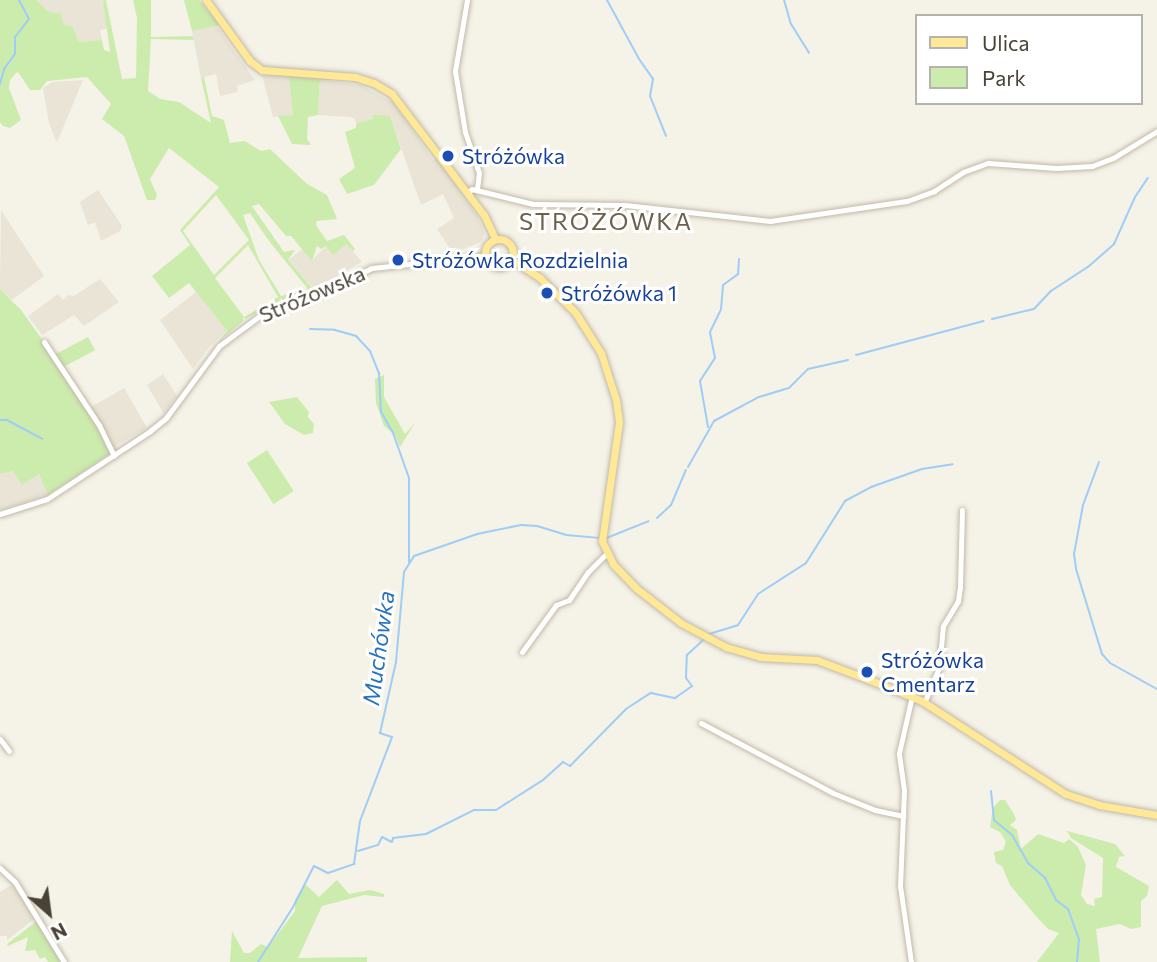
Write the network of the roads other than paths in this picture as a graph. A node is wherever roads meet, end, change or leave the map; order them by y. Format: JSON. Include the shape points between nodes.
{"nodes":[{"id":1,"x":206,"y":0,"type":"edge"},
{"id":2,"x":467,"y":0,"type":"edge"},
{"id":3,"x":1157,"y":131,"type":"edge"},
{"id":4,"x":477,"y":190,"type":"junction"},
{"id":5,"x":467,"y":193,"type":"junction"},
{"id":6,"x":495,"y":239,"type":"junction"},
{"id":7,"x":485,"y":256,"type":"junction"},
{"id":8,"x":511,"y":259,"type":"junction"},
{"id":9,"x":44,"y":342,"type":"dead end"},
{"id":10,"x":114,"y":456,"type":"junction"},
{"id":11,"x":962,"y":510,"type":"dead end"},
{"id":12,"x":0,"y":514,"type":"edge"},
{"id":13,"x":606,"y":554,"type":"junction"},
{"id":14,"x":522,"y":652,"type":"dead end"},
{"id":15,"x":912,"y":696,"type":"junction"},
{"id":16,"x":925,"y":703,"type":"junction"},
{"id":17,"x":701,"y":723,"type":"dead end"},
{"id":18,"x":0,"y":740,"type":"edge"},
{"id":19,"x":9,"y":751,"type":"dead end"},
{"id":20,"x":903,"y":816,"type":"junction"},
{"id":21,"x":1157,"y":816,"type":"edge"},
{"id":22,"x":0,"y":868,"type":"edge"},
{"id":23,"x":64,"y":962,"type":"edge"},
{"id":24,"x":911,"y":962,"type":"edge"}],
"edges":[{"from":1,"to":5,"type":"main road","via":[[258,68],[355,77],[392,94]]},
{"from":2,"to":4,"type":"street","via":[[455,71],[465,132],[479,173]]},
{"from":3,"to":4,"type":"street","via":[[1092,166],[976,165],[934,191],[907,201],[770,222],[625,205],[533,204]]},
{"from":4,"to":5,"type":"street"},
{"from":5,"to":6,"type":"main road"},
{"from":6,"to":7,"type":"main road"},
{"from":6,"to":8,"type":"main road","via":[[509,244]]},
{"from":7,"to":8,"type":"main road","via":[[497,267]]},
{"from":7,"to":10,"type":"street","name":"Stróżowska","via":[[372,268],[260,315],[219,346],[166,418]]},
{"from":8,"to":13,"type":"main road","via":[[540,278],[575,312],[594,338],[609,375],[619,422],[602,538]]},
{"from":9,"to":10,"type":"street"},
{"from":10,"to":12,"type":"street","name":"Stróżowska","via":[[47,499]]},
{"from":11,"to":16,"type":"street","via":[[958,601],[943,626],[939,668]]},
{"from":13,"to":14,"type":"street","via":[[569,600],[556,605]]},
{"from":13,"to":15,"type":"main road","via":[[636,589],[706,637],[760,657],[817,660]]},
{"from":15,"to":16,"type":"main road"},
{"from":15,"to":20,"type":"street","via":[[899,753]]},
{"from":16,"to":21,"type":"main road","via":[[1066,794]]},
{"from":17,"to":20,"type":"street","via":[[833,793]]},
{"from":18,"to":19,"type":"street"},
{"from":20,"to":24,"type":"street","via":[[900,886]]},
{"from":22,"to":23,"type":"street","via":[[15,882]]}]}
